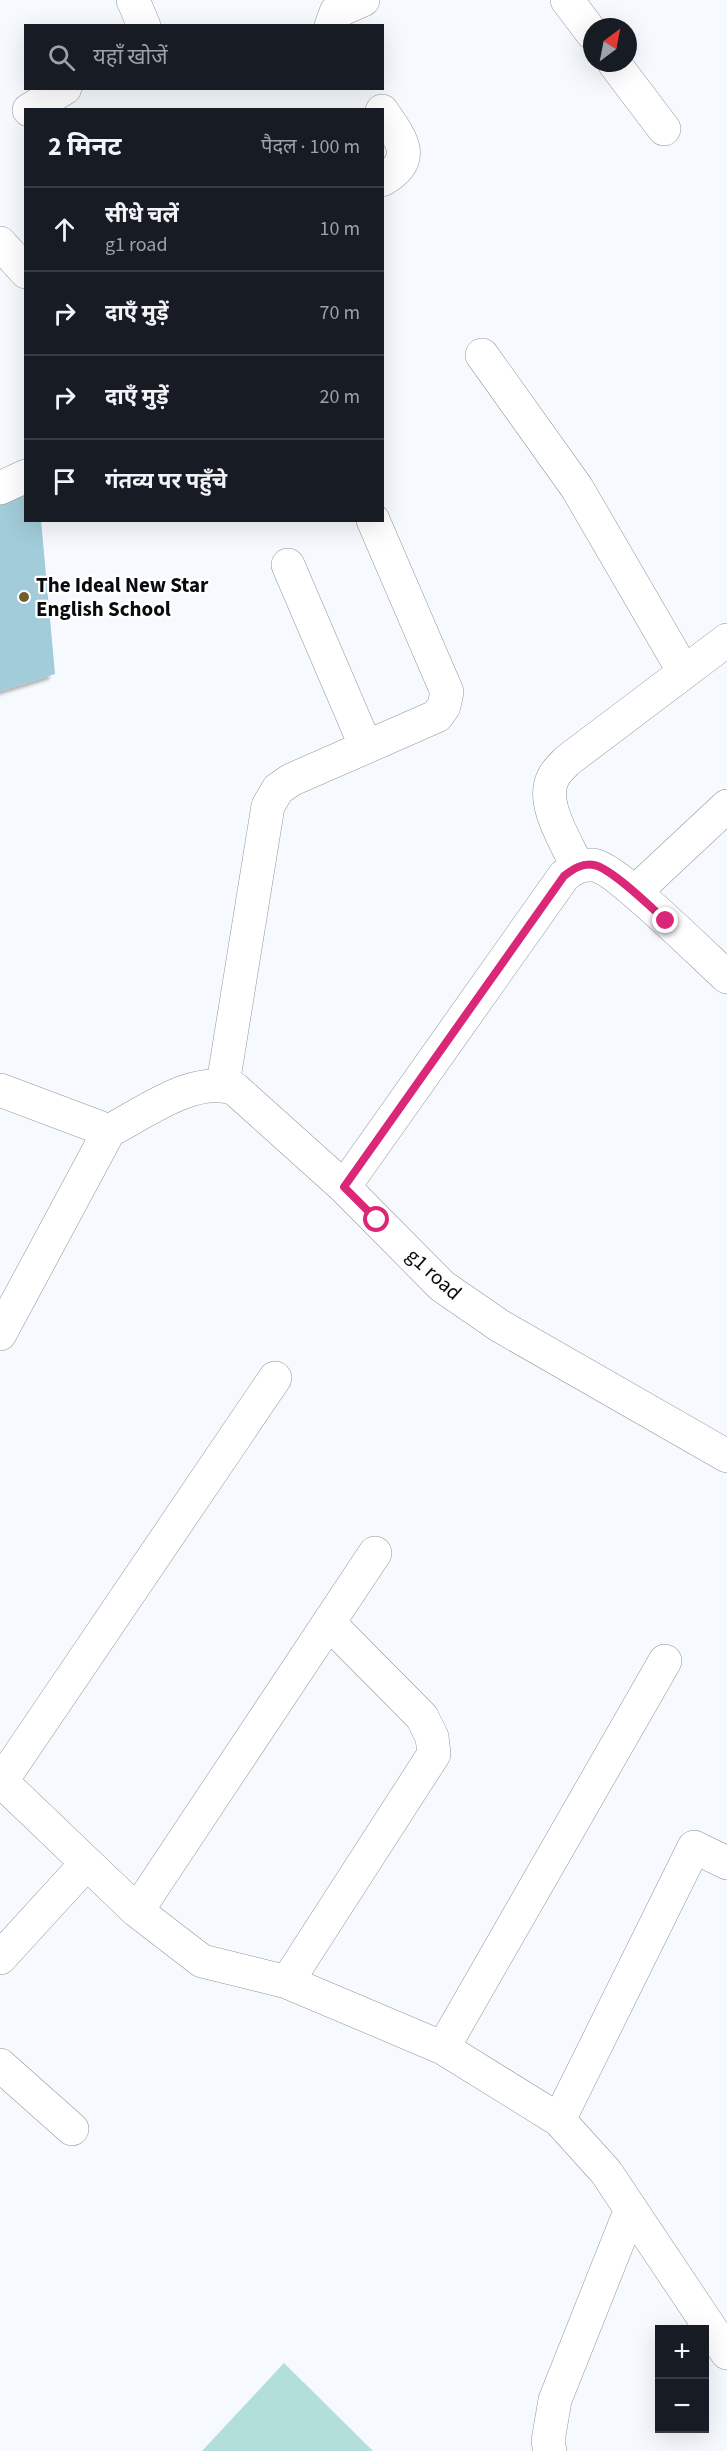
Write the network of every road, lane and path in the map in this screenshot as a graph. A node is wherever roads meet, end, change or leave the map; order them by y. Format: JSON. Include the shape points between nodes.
{"nodes":[{"id":1,"x":133,"y":0,"type":"edge"},
{"id":2,"x":363,"y":0,"type":"edge"},
{"id":3,"x":567,"y":0,"type":"edge"},
{"id":4,"x":583,"y":21,"type":"edge"},
{"id":5,"x":143,"y":24,"type":"edge"},
{"id":6,"x":332,"y":24,"type":"edge"},
{"id":7,"x":621,"y":72,"type":"edge"},
{"id":8,"x":62,"y":90,"type":"edge"},
{"id":9,"x":368,"y":90,"type":"edge"},
{"id":10,"x":31,"y":108,"type":"edge"},
{"id":11,"x":381,"y":108,"type":"edge"},
{"id":12,"x":384,"y":113,"type":"edge"},
{"id":13,"x":664,"y":129,"type":"dead end"},
{"id":14,"x":384,"y":179,"type":"edge"},
{"id":15,"x":0,"y":243,"type":"edge"},
{"id":16,"x":24,"y":270,"type":"edge"},
{"id":17,"x":482,"y":355,"type":"dead end"},
{"id":18,"x":24,"y":477,"type":"edge"},
{"id":19,"x":0,"y":488,"type":"edge"},
{"id":20,"x":374,"y":522,"type":"edge"},
{"id":21,"x":288,"y":565,"type":"dead end"},
{"id":22,"x":727,"y":640,"type":"edge"},
{"id":23,"x":684,"y":672,"type":"junction"},
{"id":24,"x":366,"y":747,"type":"junction"},
{"id":25,"x":727,"y":806,"type":"edge"},
{"id":26,"x":577,"y":866,"type":"junction"},
{"id":27,"x":635,"y":892,"type":"junction"},
{"id":28,"x":727,"y":977,"type":"edge"},
{"id":29,"x":223,"y":1084,"type":"junction"},
{"id":30,"x":0,"y":1090,"type":"edge"},
{"id":31,"x":109,"y":1131,"type":"junction"},
{"id":32,"x":344,"y":1187,"type":"junction"},
{"id":33,"x":0,"y":1334,"type":"edge"},
{"id":34,"x":275,"y":1378,"type":"dead end"},
{"id":35,"x":727,"y":1456,"type":"edge"},
{"id":36,"x":375,"y":1553,"type":"dead end"},
{"id":37,"x":329,"y":1623,"type":"junction"},
{"id":38,"x":665,"y":1661,"type":"dead end"},
{"id":39,"x":1,"y":1781,"type":"edge"},
{"id":40,"x":727,"y":1863,"type":"edge"},
{"id":41,"x":86,"y":1864,"type":"junction"},
{"id":42,"x":137,"y":1911,"type":"junction"},
{"id":43,"x":0,"y":1958,"type":"edge"},
{"id":44,"x":287,"y":1982,"type":"junction"},
{"id":45,"x":443,"y":2048,"type":"junction"},
{"id":46,"x":0,"y":2065,"type":"edge"},
{"id":47,"x":559,"y":2120,"type":"junction"},
{"id":48,"x":72,"y":2129,"type":"dead end"},
{"id":49,"x":631,"y":2209,"type":"junction"},
{"id":50,"x":727,"y":2353,"type":"edge"},
{"id":51,"x":550,"y":2451,"type":"edge"}],
"edges":[{"from":1,"to":5,"type":"street"},
{"from":2,"to":6,"type":"street","via":[[336,12]]},
{"from":3,"to":4,"type":"street"},
{"from":7,"to":13,"type":"street"},
{"from":8,"to":10,"type":"street"},
{"from":9,"to":11,"type":"street"},
{"from":12,"to":14,"type":"street","via":[[403,141],[404,161],[396,173]]},
{"from":15,"to":16,"type":"street"},
{"from":17,"to":23,"type":"street","via":[[577,488]]},
{"from":18,"to":19,"type":"street"},
{"from":20,"to":24,"type":"street","via":[[447,692],[437,716]]},
{"from":21,"to":24,"type":"street"},
{"from":22,"to":23,"type":"street"},
{"from":23,"to":26,"type":"street","via":[[567,759],[553,777],[551,803]]},
{"from":24,"to":29,"type":"street","via":[[291,780],[278,789],[268,806]]},
{"from":25,"to":27,"type":"street"},
{"from":26,"to":27,"type":"street","via":[[595,865]]},
{"from":26,"to":32,"type":"street","via":[[564,876]]},
{"from":27,"to":28,"type":"street"},
{"from":29,"to":31,"type":"street","via":[[189,1089]]},
{"from":29,"to":32,"type":"street","name":"g1 road","via":[[247,1097]]},
{"from":30,"to":31,"type":"street"},
{"from":31,"to":33,"type":"street"},
{"from":32,"to":35,"type":"street","name":"g1 road","via":[[442,1286],[500,1326]]},
{"from":34,"to":39,"type":"street"},
{"from":36,"to":37,"type":"street"},
{"from":37,"to":42,"type":"street"},
{"from":37,"to":44,"type":"street","via":[[422,1717],[432,1737],[434,1754]]},
{"from":38,"to":45,"type":"street"},
{"from":39,"to":41,"type":"street"},
{"from":40,"to":47,"type":"street","via":[[694,1847]]},
{"from":41,"to":42,"type":"street"},
{"from":41,"to":43,"type":"street"},
{"from":42,"to":44,"type":"street","via":[[202,1961]]},
{"from":44,"to":45,"type":"street"},
{"from":45,"to":47,"type":"street"},
{"from":46,"to":48,"type":"street"},
{"from":47,"to":49,"type":"street","via":[[606,2172]]},
{"from":49,"to":50,"type":"street"},
{"from":49,"to":51,"type":"street","via":[[555,2400]]}]}
